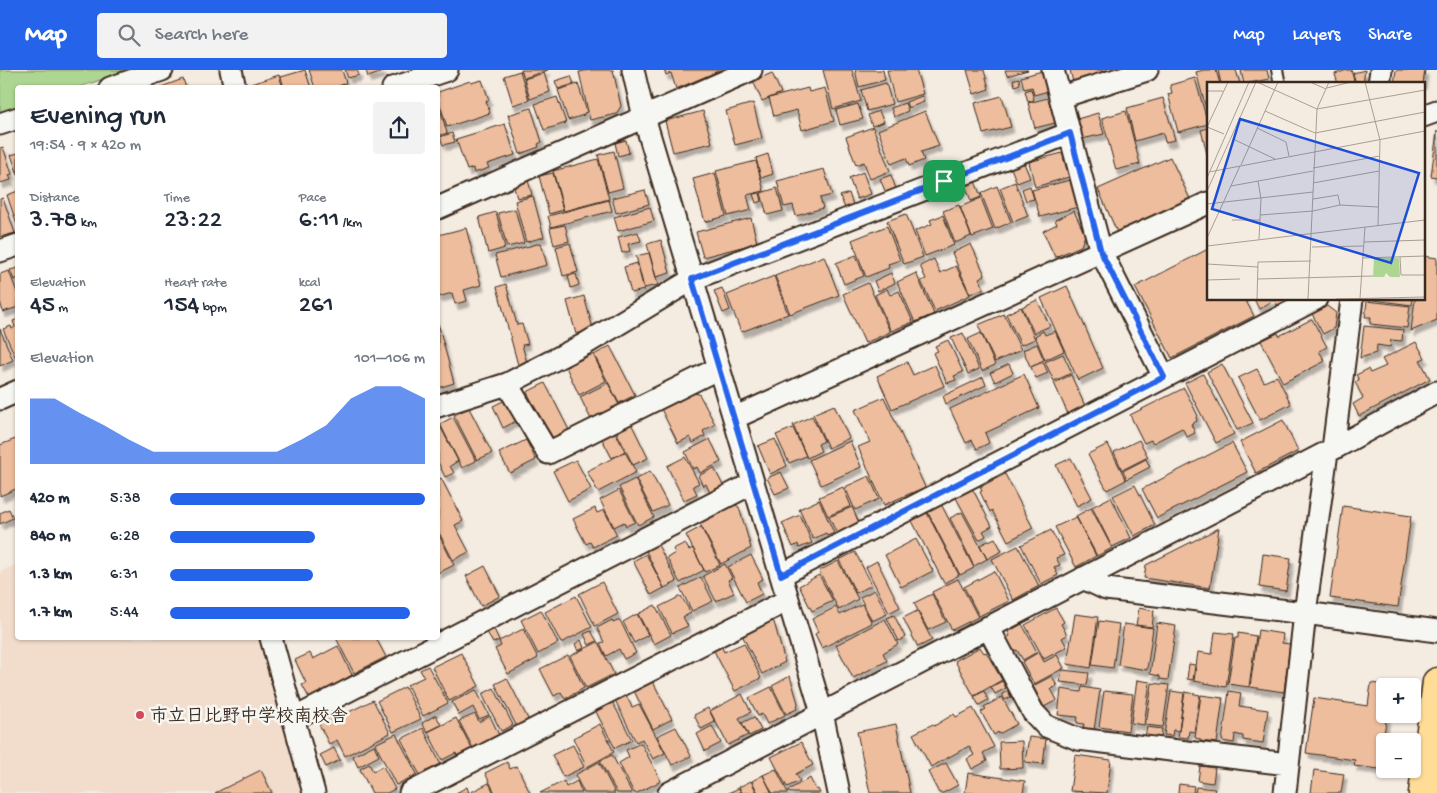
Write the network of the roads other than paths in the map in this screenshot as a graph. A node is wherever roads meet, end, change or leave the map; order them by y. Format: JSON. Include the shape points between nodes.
{"nodes":[{"id":1,"x":231,"y":70,"type":"edge"},
{"id":2,"x":447,"y":70,"type":"edge"},
{"id":3,"x":633,"y":70,"type":"edge"},
{"id":4,"x":751,"y":70,"type":"edge"},
{"id":5,"x":1054,"y":70,"type":"edge"},
{"id":6,"x":1147,"y":70,"type":"edge"},
{"id":7,"x":154,"y":71,"type":"edge"},
{"id":8,"x":118,"y":85,"type":"edge"},
{"id":9,"x":234,"y":85,"type":"edge"},
{"id":10,"x":402,"y":85,"type":"edge"},
{"id":11,"x":1061,"y":97,"type":"junction"},
{"id":12,"x":1437,"y":112,"type":"edge"},
{"id":13,"x":1424,"y":116,"type":"edge"},
{"id":14,"x":644,"y":117,"type":"junction"},
{"id":15,"x":15,"y":119,"type":"edge"},
{"id":16,"x":0,"y":124,"type":"edge"},
{"id":17,"x":1070,"y":133,"type":"junction"},
{"id":18,"x":1207,"y":203,"type":"edge"},
{"id":19,"x":440,"y":207,"type":"edge"},
{"id":20,"x":15,"y":246,"type":"edge"},
{"id":21,"x":0,"y":251,"type":"edge"},
{"id":22,"x":1101,"y":252,"type":"junction"},
{"id":23,"x":692,"y":279,"type":"junction"},
{"id":24,"x":1314,"y":300,"type":"edge"},
{"id":25,"x":1352,"y":300,"type":"edge"},
{"id":26,"x":719,"y":368,"type":"junction"},
{"id":27,"x":1164,"y":377,"type":"junction"},
{"id":28,"x":507,"y":384,"type":"junction"},
{"id":29,"x":15,"y":392,"type":"edge"},
{"id":30,"x":1437,"y":392,"type":"edge"},
{"id":31,"x":0,"y":399,"type":"edge"},
{"id":32,"x":440,"y":405,"type":"edge"},
{"id":33,"x":734,"y":418,"type":"junction"},
{"id":34,"x":1330,"y":450,"type":"junction"},
{"id":35,"x":753,"y":483,"type":"junction"},
{"id":36,"x":781,"y":575,"type":"junction"},
{"id":37,"x":1083,"y":578,"type":"junction"},
{"id":38,"x":788,"y":600,"type":"junction"},
{"id":39,"x":1305,"y":613,"type":"junction"},
{"id":40,"x":988,"y":627,"type":"junction"},
{"id":41,"x":1437,"y":631,"type":"edge"},
{"id":42,"x":272,"y":640,"type":"edge"},
{"id":43,"x":1437,"y":682,"type":"edge"},
{"id":44,"x":822,"y":713,"type":"junction"},
{"id":45,"x":294,"y":719,"type":"junction"},
{"id":46,"x":1288,"y":764,"type":"junction"},
{"id":47,"x":314,"y":793,"type":"edge"},
{"id":48,"x":410,"y":793,"type":"edge"},
{"id":49,"x":669,"y":793,"type":"edge"},
{"id":50,"x":839,"y":793,"type":"edge"},
{"id":51,"x":1284,"y":793,"type":"edge"},
{"id":52,"x":1423,"y":793,"type":"edge"}],
"edges":[{"from":1,"to":9,"type":"street"},
{"from":2,"to":10,"type":"street"},
{"from":3,"to":14,"type":"street"},
{"from":4,"to":14,"type":"street"},
{"from":5,"to":11,"type":"street"},
{"from":6,"to":11,"type":"street"},
{"from":7,"to":8,"type":"street"},
{"from":11,"to":17,"type":"street"},
{"from":12,"to":13,"type":"street"},
{"from":14,"to":19,"type":"street"},
{"from":14,"to":23,"type":"street"},
{"from":15,"to":16,"type":"street"},
{"from":17,"to":22,"type":"street"},
{"from":17,"to":23,"type":"street"},
{"from":18,"to":22,"type":"street"},
{"from":20,"to":21,"type":"street"},
{"from":22,"to":27,"type":"street"},
{"from":22,"to":33,"type":"street"},
{"from":23,"to":26,"type":"street"},
{"from":23,"to":28,"type":"street","via":[[585,344]]},
{"from":24,"to":27,"type":"street"},
{"from":25,"to":34,"type":"street"},
{"from":26,"to":28,"type":"street","via":[[548,453]]},
{"from":26,"to":33,"type":"street"},
{"from":27,"to":36,"type":"street"},
{"from":28,"to":32,"type":"street"},
{"from":29,"to":31,"type":"street"},
{"from":30,"to":34,"type":"street"},
{"from":33,"to":35,"type":"street"},
{"from":34,"to":37,"type":"street"},
{"from":34,"to":39,"type":"street"},
{"from":35,"to":36,"type":"street"},
{"from":35,"to":45,"type":"street"},
{"from":36,"to":38,"type":"street"},
{"from":37,"to":39,"type":"street","via":[[1106,589]]},
{"from":37,"to":40,"type":"street"},
{"from":38,"to":44,"type":"street"},
{"from":38,"to":48,"type":"street"},
{"from":39,"to":41,"type":"street"},
{"from":39,"to":46,"type":"street"},
{"from":40,"to":44,"type":"street"},
{"from":40,"to":46,"type":"street","via":[[1033,712],[1046,726],[1078,739]]},
{"from":42,"to":45,"type":"street"},
{"from":43,"to":52,"type":"main road"},
{"from":44,"to":49,"type":"street"},
{"from":44,"to":50,"type":"street"},
{"from":45,"to":47,"type":"street"},
{"from":46,"to":51,"type":"street"}]}
